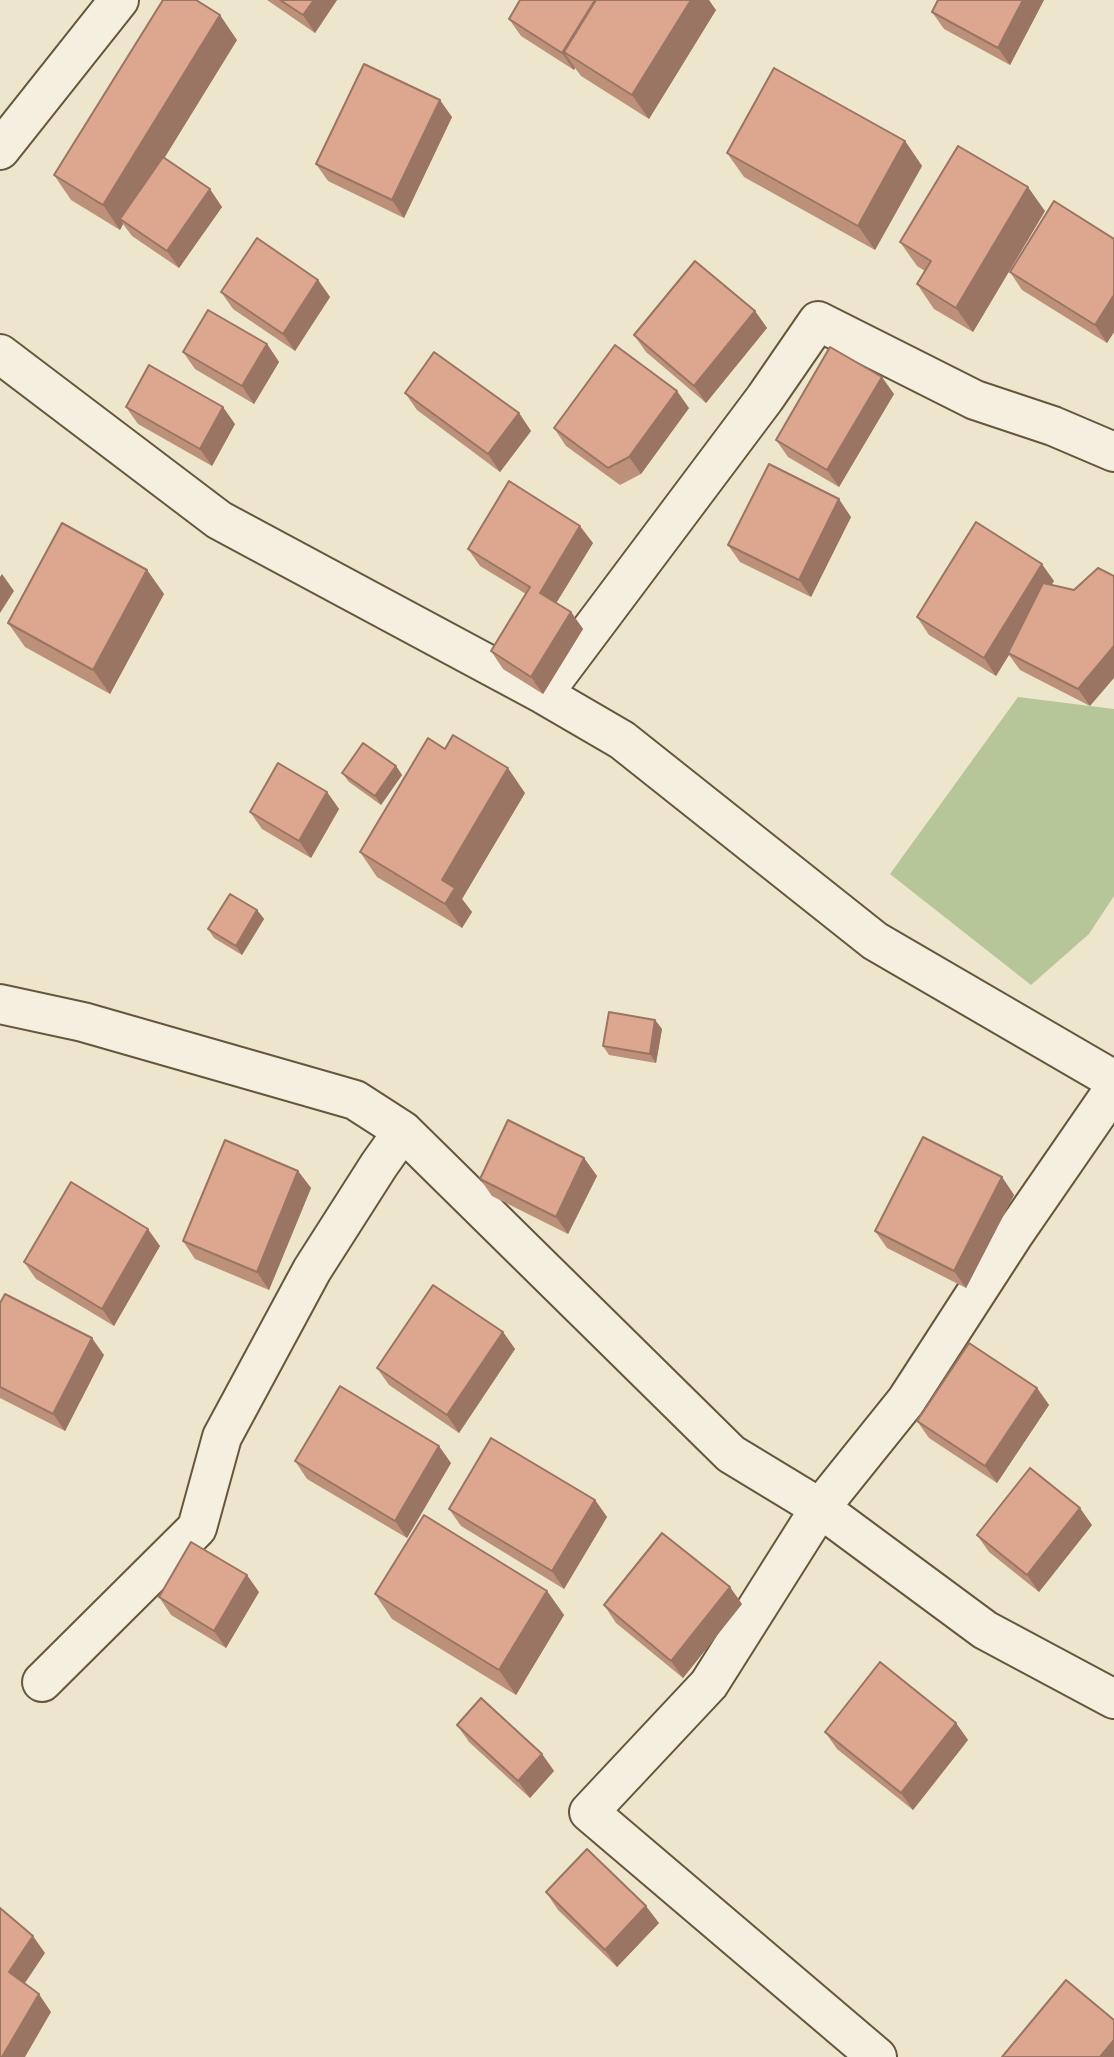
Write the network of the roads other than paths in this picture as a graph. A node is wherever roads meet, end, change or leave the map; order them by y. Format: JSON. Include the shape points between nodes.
{"nodes":[{"id":1,"x":119,"y":0,"type":"edge"},
{"id":2,"x":0,"y":150,"type":"edge"},
{"id":3,"x":0,"y":354,"type":"edge"},
{"id":4,"x":1114,"y":452,"type":"edge"},
{"id":5,"x":543,"y":694,"type":"junction"},
{"id":6,"x":0,"y":1004,"type":"edge"},
{"id":7,"x":1114,"y":1080,"type":"edge"},
{"id":8,"x":1114,"y":1089,"type":"edge"},
{"id":9,"x":403,"y":1131,"type":"junction"},
{"id":10,"x":820,"y":1508,"type":"junction"},
{"id":11,"x":42,"y":1682,"type":"dead end"},
{"id":12,"x":1114,"y":1699,"type":"edge"},
{"id":13,"x":877,"y":2057,"type":"edge"}],
"edges":[{"from":1,"to":2,"type":"street"},
{"from":3,"to":5,"type":"street","via":[[219,520]]},
{"from":4,"to":5,"type":"street","via":[[975,400],[818,321]]},
{"from":5,"to":7,"type":"street","via":[[622,740],[875,941]]},
{"from":6,"to":9,"type":"street","via":[[83,1022],[355,1100]]},
{"from":8,"to":10,"type":"street","via":[[906,1401]]},
{"from":9,"to":10,"type":"street","via":[[731,1454]]},
{"from":9,"to":11,"type":"street","via":[[312,1270],[222,1437],[197,1528]]},
{"from":10,"to":12,"type":"street","via":[[985,1630]]},
{"from":10,"to":13,"type":"street","via":[[709,1684],[589,1812]]}]}
